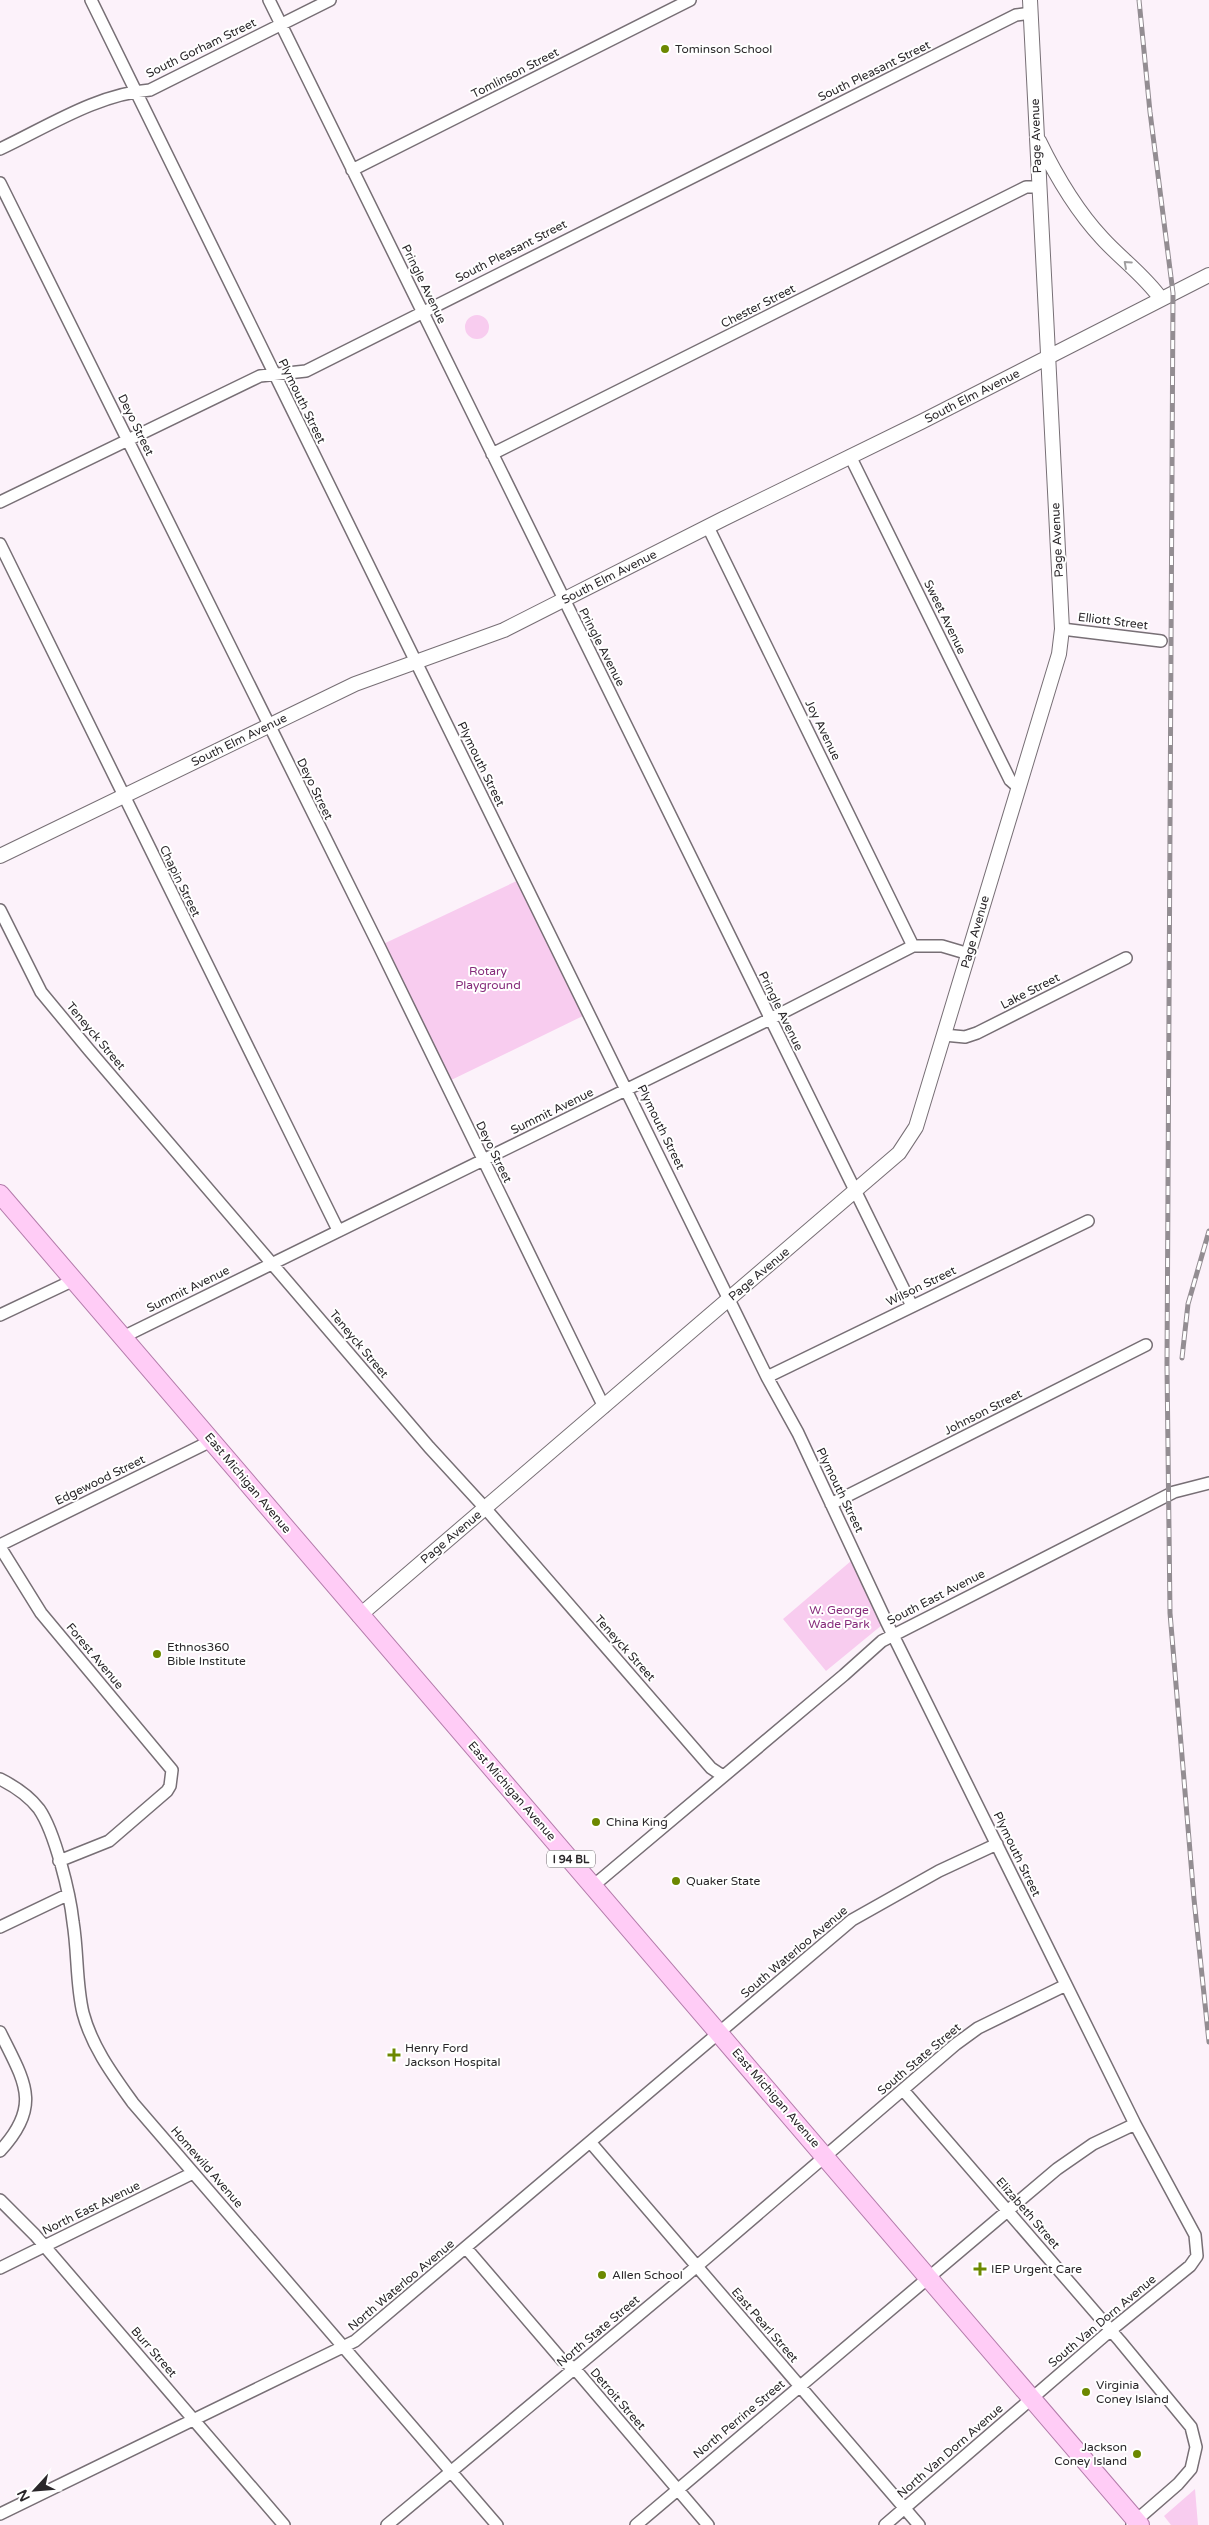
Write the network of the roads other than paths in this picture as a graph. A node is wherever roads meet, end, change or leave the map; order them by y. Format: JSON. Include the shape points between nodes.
{"nodes":[{"id":1,"x":91,"y":0,"type":"edge"},
{"id":2,"x":269,"y":0,"type":"edge"},
{"id":3,"x":330,"y":0,"type":"edge"},
{"id":4,"x":690,"y":0,"type":"edge"},
{"id":5,"x":1031,"y":7,"type":"edge"},
{"id":6,"x":281,"y":24,"type":"junction"},
{"id":7,"x":134,"y":91,"type":"junction"},
{"id":8,"x":1036,"y":135,"type":"junction"},
{"id":9,"x":0,"y":150,"type":"edge"},
{"id":10,"x":352,"y":170,"type":"junction"},
{"id":11,"x":0,"y":183,"type":"edge"},
{"id":12,"x":1038,"y":188,"type":"junction"},
{"id":13,"x":1209,"y":275,"type":"edge"},
{"id":14,"x":1160,"y":300,"type":"junction"},
{"id":15,"x":422,"y":311,"type":"junction"},
{"id":16,"x":1048,"y":358,"type":"junction"},
{"id":17,"x":274,"y":374,"type":"junction"},
{"id":18,"x":128,"y":440,"type":"junction"},
{"id":19,"x":492,"y":454,"type":"junction"},
{"id":20,"x":850,"y":456,"type":"junction"},
{"id":21,"x":0,"y":502,"type":"edge"},
{"id":22,"x":708,"y":527,"type":"junction"},
{"id":23,"x":0,"y":544,"type":"edge"},
{"id":24,"x":564,"y":600,"type":"junction"},
{"id":25,"x":1062,"y":629,"type":"junction"},
{"id":26,"x":1161,"y":641,"type":"dead end"},
{"id":27,"x":416,"y":662,"type":"junction"},
{"id":28,"x":269,"y":725,"type":"junction"},
{"id":29,"x":1019,"y":788,"type":"junction"},
{"id":30,"x":123,"y":797,"type":"junction"},
{"id":31,"x":0,"y":856,"type":"edge"},
{"id":32,"x":0,"y":910,"type":"edge"},
{"id":33,"x":913,"y":946,"type":"junction"},
{"id":34,"x":969,"y":954,"type":"junction"},
{"id":35,"x":1126,"y":958,"type":"dead end"},
{"id":36,"x":770,"y":1020,"type":"junction"},
{"id":37,"x":944,"y":1035,"type":"junction"},
{"id":38,"x":627,"y":1089,"type":"junction"},
{"id":39,"x":482,"y":1160,"type":"junction"},
{"id":40,"x":856,"y":1191,"type":"junction"},
{"id":41,"x":0,"y":1194,"type":"edge"},
{"id":42,"x":1088,"y":1221,"type":"dead end"},
{"id":43,"x":338,"y":1230,"type":"junction"},
{"id":44,"x":272,"y":1263,"type":"junction"},
{"id":45,"x":74,"y":1280,"type":"junction"},
{"id":46,"x":729,"y":1298,"type":"junction"},
{"id":47,"x":912,"y":1306,"type":"junction"},
{"id":48,"x":0,"y":1315,"type":"edge"},
{"id":49,"x":123,"y":1337,"type":"junction"},
{"id":50,"x":1146,"y":1345,"type":"dead end"},
{"id":51,"x":767,"y":1377,"type":"junction"},
{"id":52,"x":604,"y":1407,"type":"junction"},
{"id":53,"x":213,"y":1440,"type":"junction"},
{"id":54,"x":1209,"y":1483,"type":"edge"},
{"id":55,"x":831,"y":1504,"type":"junction"},
{"id":56,"x":485,"y":1508,"type":"junction"},
{"id":57,"x":0,"y":1546,"type":"edge"},
{"id":58,"x":359,"y":1616,"type":"junction"},
{"id":59,"x":894,"y":1635,"type":"junction"},
{"id":60,"x":723,"y":1776,"type":"junction"},
{"id":61,"x":0,"y":1779,"type":"edge"},
{"id":62,"x":997,"y":1844,"type":"junction"},
{"id":63,"x":59,"y":1861,"type":"junction"},
{"id":64,"x":593,"y":1886,"type":"junction"},
{"id":65,"x":67,"y":1895,"type":"junction"},
{"id":66,"x":0,"y":1927,"type":"edge"},
{"id":67,"x":1066,"y":1985,"type":"junction"},
{"id":68,"x":0,"y":2032,"type":"edge"},
{"id":69,"x":719,"y":2032,"type":"junction"},
{"id":70,"x":903,"y":2090,"type":"junction"},
{"id":71,"x":1135,"y":2124,"type":"junction"},
{"id":72,"x":591,"y":2143,"type":"junction"},
{"id":73,"x":0,"y":2151,"type":"edge"},
{"id":74,"x":825,"y":2156,"type":"junction"},
{"id":75,"x":193,"y":2173,"type":"junction"},
{"id":76,"x":0,"y":2200,"type":"edge"},
{"id":77,"x":1007,"y":2211,"type":"junction"},
{"id":78,"x":44,"y":2246,"type":"junction"},
{"id":79,"x":466,"y":2248,"type":"junction"},
{"id":80,"x":1190,"y":2266,"type":"joint"},
{"id":81,"x":696,"y":2267,"type":"junction"},
{"id":82,"x":0,"y":2268,"type":"edge"},
{"id":83,"x":929,"y":2277,"type":"junction"},
{"id":84,"x":1111,"y":2330,"type":"junction"},
{"id":85,"x":344,"y":2348,"type":"junction"},
{"id":86,"x":574,"y":2369,"type":"junction"},
{"id":87,"x":800,"y":2386,"type":"junction"},
{"id":88,"x":1033,"y":2397,"type":"junction"},
{"id":89,"x":194,"y":2420,"type":"junction"},
{"id":90,"x":453,"y":2472,"type":"junction"},
{"id":91,"x":678,"y":2489,"type":"junction"},
{"id":92,"x":905,"y":2508,"type":"junction"},
{"id":93,"x":0,"y":2514,"type":"edge"},
{"id":94,"x":1136,"y":2523,"type":"edge"},
{"id":95,"x":284,"y":2525,"type":"edge"},
{"id":96,"x":387,"y":2525,"type":"edge"},
{"id":97,"x":497,"y":2525,"type":"edge"},
{"id":98,"x":636,"y":2525,"type":"edge"},
{"id":99,"x":708,"y":2525,"type":"edge"},
{"id":100,"x":885,"y":2525,"type":"edge"},
{"id":101,"x":920,"y":2525,"type":"edge"}],
"edges":[{"from":1,"to":7,"type":"street","name":"Plymouth Street"},
{"from":2,"to":6,"type":"street","name":"Pringle Avenue"},
{"from":3,"to":6,"type":"street","name":"South Gorham Street"},
{"from":4,"to":10,"type":"street","name":"Tomlinson Street"},
{"from":5,"to":8,"type":"street","name":"Page Avenue"},
{"from":5,"to":15,"type":"street","name":"South Pleasant Street"},
{"from":6,"to":7,"type":"street","name":"South Gorham Street","via":[[150,90]]},
{"from":6,"to":10,"type":"street","name":"Pringle Avenue"},
{"from":7,"to":9,"type":"street","name":"South Gorham Street","via":[[95,103]]},
{"from":7,"to":17,"type":"street","name":"Plymouth Street"},
{"from":8,"to":12,"type":"street","name":"Page Avenue"},
{"from":14,"to":8,"type":"street","one_way":true,"via":[[1153,288],[1082,215],[1056,176]]},
{"from":10,"to":15,"type":"street","name":"Pringle Avenue"},
{"from":11,"to":18,"type":"street","name":"Deyo Street"},
{"from":12,"to":16,"type":"street","name":"Page Avenue"},
{"from":12,"to":19,"type":"street","name":"Chester Street","via":[[1026,187]]},
{"from":13,"to":14,"type":"street","name":"South Elm Avenue"},
{"from":14,"to":16,"type":"street","name":"South Elm Avenue"},
{"from":15,"to":17,"type":"street","name":"South Pleasant Street","via":[[306,371]]},
{"from":15,"to":19,"type":"street","name":"Pringle Avenue"},
{"from":16,"to":20,"type":"street","name":"South Elm Avenue"},
{"from":16,"to":25,"type":"street","name":"Page Avenue"},
{"from":17,"to":18,"type":"street","name":"South Pleasant Street","via":[[260,376]]},
{"from":17,"to":27,"type":"street","name":"Plymouth Street"},
{"from":18,"to":21,"type":"street","name":"South Pleasant Street"},
{"from":18,"to":28,"type":"street","name":"Deyo Street"},
{"from":19,"to":24,"type":"street","name":"Pringle Avenue"},
{"from":20,"to":22,"type":"street","name":"South Elm Avenue"},
{"from":20,"to":29,"type":"street","name":"Sweet Avenue","via":[[1010,780]]},
{"from":22,"to":24,"type":"street","name":"South Elm Avenue"},
{"from":22,"to":33,"type":"street","name":"Joy Avenue"},
{"from":23,"to":30,"type":"street","name":"Chapin Street"},
{"from":24,"to":27,"type":"street","name":"South Elm Avenue","via":[[492,636]]},
{"from":24,"to":36,"type":"street","name":"Pringle Avenue"},
{"from":25,"to":26,"type":"street","name":"Elliott Street"},
{"from":25,"to":29,"type":"street","name":"Page Avenue","via":[[1059,654]]},
{"from":27,"to":28,"type":"street","name":"South Elm Avenue","via":[[355,684]]},
{"from":27,"to":38,"type":"street","name":"Plymouth Street"},
{"from":28,"to":30,"type":"street","name":"South Elm Avenue"},
{"from":28,"to":39,"type":"street","name":"Deyo Street"},
{"from":29,"to":34,"type":"street","name":"Page Avenue"},
{"from":30,"to":31,"type":"street","name":"South Elm Avenue"},
{"from":30,"to":43,"type":"street","name":"Chapin Street"},
{"from":32,"to":44,"type":"street","name":"Teneyck Street","via":[[41,992]]},
{"from":33,"to":34,"type":"street","name":"Summit Avenue","via":[[942,946]]},
{"from":33,"to":36,"type":"street","name":"Summit Avenue"},
{"from":34,"to":37,"type":"street","name":"Page Avenue"},
{"from":35,"to":37,"type":"street","name":"Lake Street","via":[[977,1033],[965,1037]]},
{"from":36,"to":38,"type":"street","name":"Summit Avenue"},
{"from":36,"to":40,"type":"street","name":"Pringle Avenue"},
{"from":37,"to":40,"type":"street","name":"Page Avenue","via":[[911,1136],[900,1153]]},
{"from":38,"to":39,"type":"street","name":"Summit Avenue"},
{"from":38,"to":46,"type":"street","name":"Plymouth Street"},
{"from":39,"to":43,"type":"street","name":"Summit Avenue"},
{"from":39,"to":52,"type":"street","name":"Deyo Street"},
{"from":40,"to":46,"type":"street","name":"Page Avenue"},
{"from":40,"to":47,"type":"street","name":"Pringle Avenue"},
{"from":41,"to":45,"type":"main road","name":"East Michigan Avenue","number":"I 94 BL"},
{"from":42,"to":47,"type":"street","name":"Wilson Street"},
{"from":43,"to":44,"type":"street","name":"Summit Avenue"},
{"from":44,"to":49,"type":"street","name":"Summit Avenue"},
{"from":44,"to":56,"type":"street","name":"Teneyck Street"},
{"from":45,"to":48,"type":"street"},
{"from":45,"to":49,"type":"main road","name":"East Michigan Avenue","number":"I 94 BL"},
{"from":46,"to":51,"type":"street","name":"Plymouth Street"},
{"from":46,"to":52,"type":"street","name":"Page Avenue"},
{"from":47,"to":51,"type":"street","name":"Wilson Street"},
{"from":49,"to":53,"type":"main road","name":"East Michigan Avenue","number":"I 94 BL"},
{"from":50,"to":55,"type":"street","name":"Johnson Street"},
{"from":51,"to":55,"type":"street","name":"Plymouth Street"},
{"from":52,"to":56,"type":"street","name":"Page Avenue"},
{"from":53,"to":57,"type":"street","name":"Edgewood Street"},
{"from":53,"to":58,"type":"main road","name":"East Michigan Avenue","number":"I 94 BL"},
{"from":54,"to":59,"type":"street","name":"South East Avenue","via":[[1174,1492]]},
{"from":55,"to":59,"type":"street","name":"Plymouth Street"},
{"from":56,"to":58,"type":"street","name":"Page Avenue"},
{"from":56,"to":60,"type":"street","name":"Teneyck Street","via":[[711,1768]]},
{"from":57,"to":63,"type":"street","name":"Forest Avenue","via":[[41,1612],[172,1770],[167,1791],[109,1841]]},
{"from":58,"to":64,"type":"main road","name":"East Michigan Avenue","number":"I 94 BL"},
{"from":59,"to":60,"type":"street","name":"South East Avenue","via":[[882,1641]]},
{"from":59,"to":62,"type":"street","name":"Plymouth Street"},
{"from":60,"to":64,"type":"street","name":"South East Avenue"},
{"from":61,"to":63,"type":"street","name":"Homewild Avenue","via":[[27,1796],[39,1810]]},
{"from":62,"to":67,"type":"street","name":"Plymouth Street"},
{"from":62,"to":69,"type":"street","name":"South Waterloo Avenue","via":[[864,1911]]},
{"from":63,"to":65,"type":"street","name":"Homewild Avenue"},
{"from":64,"to":69,"type":"main road","name":"East Michigan Avenue","number":"I 94 BL"},
{"from":65,"to":66,"type":"street"},
{"from":65,"to":75,"type":"street","name":"Homewild Avenue","via":[[83,2012],[91,2037],[133,2102]]},
{"from":67,"to":70,"type":"street","name":"South State Street","via":[[978,2028]]},
{"from":67,"to":71,"type":"street","name":"Plymouth Street"},
{"from":68,"to":73,"type":"street","via":[[27,2096],[18,2130]]},
{"from":69,"to":72,"type":"street","name":"North Waterloo Avenue"},
{"from":69,"to":74,"type":"main road","name":"East Michigan Avenue","number":"I 94 BL"},
{"from":70,"to":74,"type":"street","name":"South State Street"},
{"from":70,"to":77,"type":"street","name":"Elizabeth Street"},
{"from":71,"to":77,"type":"street","name":"North Perrine Street","via":[[1083,2150]]},
{"from":71,"to":80,"type":"street","name":"Plymouth Street","via":[[1195,2235],[1196,2256]]},
{"from":72,"to":79,"type":"street","name":"North Waterloo Avenue"},
{"from":72,"to":81,"type":"street","name":"East Pearl Street"},
{"from":74,"to":81,"type":"street","name":"North State Street"},
{"from":74,"to":83,"type":"main road","name":"East Michigan Avenue","number":"I 94 BL"},
{"from":75,"to":78,"type":"street","name":"North East Avenue"},
{"from":75,"to":85,"type":"street","name":"Homewild Avenue"},
{"from":76,"to":78,"type":"street","name":"Burr Street"},
{"from":77,"to":83,"type":"street","name":"North Perrine Street"},
{"from":77,"to":84,"type":"street","name":"Elizabeth Street"},
{"from":78,"to":82,"type":"street","name":"North East Avenue"},
{"from":78,"to":89,"type":"street","name":"Burr Street"},
{"from":79,"to":85,"type":"street","name":"North Waterloo Avenue"},
{"from":79,"to":86,"type":"street","name":"Detroit Street","via":[[562,2360]]},
{"from":80,"to":84,"type":"street","name":"South Van Dorn Avenue"},
{"from":81,"to":86,"type":"street","name":"North State Street"},
{"from":81,"to":87,"type":"street","name":"East Pearl Street"},
{"from":83,"to":87,"type":"street","name":"North Perrine Street"},
{"from":83,"to":88,"type":"main road","name":"East Michigan Avenue","number":"I 94 BL"},
{"from":84,"to":88,"type":"street","name":"South Van Dorn Avenue"},
{"from":84,"to":94,"type":"street","name":"Elizabeth Street","via":[[1185,2417],[1193,2433],[1195,2453],[1191,2469]]},
{"from":85,"to":89,"type":"street","name":"North Waterloo Avenue"},
{"from":85,"to":90,"type":"street","name":"Homewild Avenue"},
{"from":86,"to":90,"type":"street","name":"North State Street"},
{"from":86,"to":91,"type":"street","name":"Detroit Street"},
{"from":87,"to":91,"type":"street","name":"North Perrine Street"},
{"from":87,"to":92,"type":"street","name":"East Pearl Street"},
{"from":88,"to":92,"type":"street","name":"North Van Dorn Avenue"},
{"from":88,"to":94,"type":"main road","name":"East Michigan Avenue","number":"I 94 BL"},
{"from":89,"to":93,"type":"street","name":"North Waterloo Avenue"},
{"from":89,"to":95,"type":"street","name":"Burr Street"},
{"from":90,"to":96,"type":"street","name":"North State Street"},
{"from":90,"to":97,"type":"street","name":"Homewild Avenue"},
{"from":91,"to":98,"type":"street","name":"North Perrine Street"},
{"from":91,"to":99,"type":"street","name":"Detroit Street"},
{"from":92,"to":100,"type":"street","name":"North Van Dorn Avenue"},
{"from":92,"to":101,"type":"street","name":"East Pearl Street"}]}
